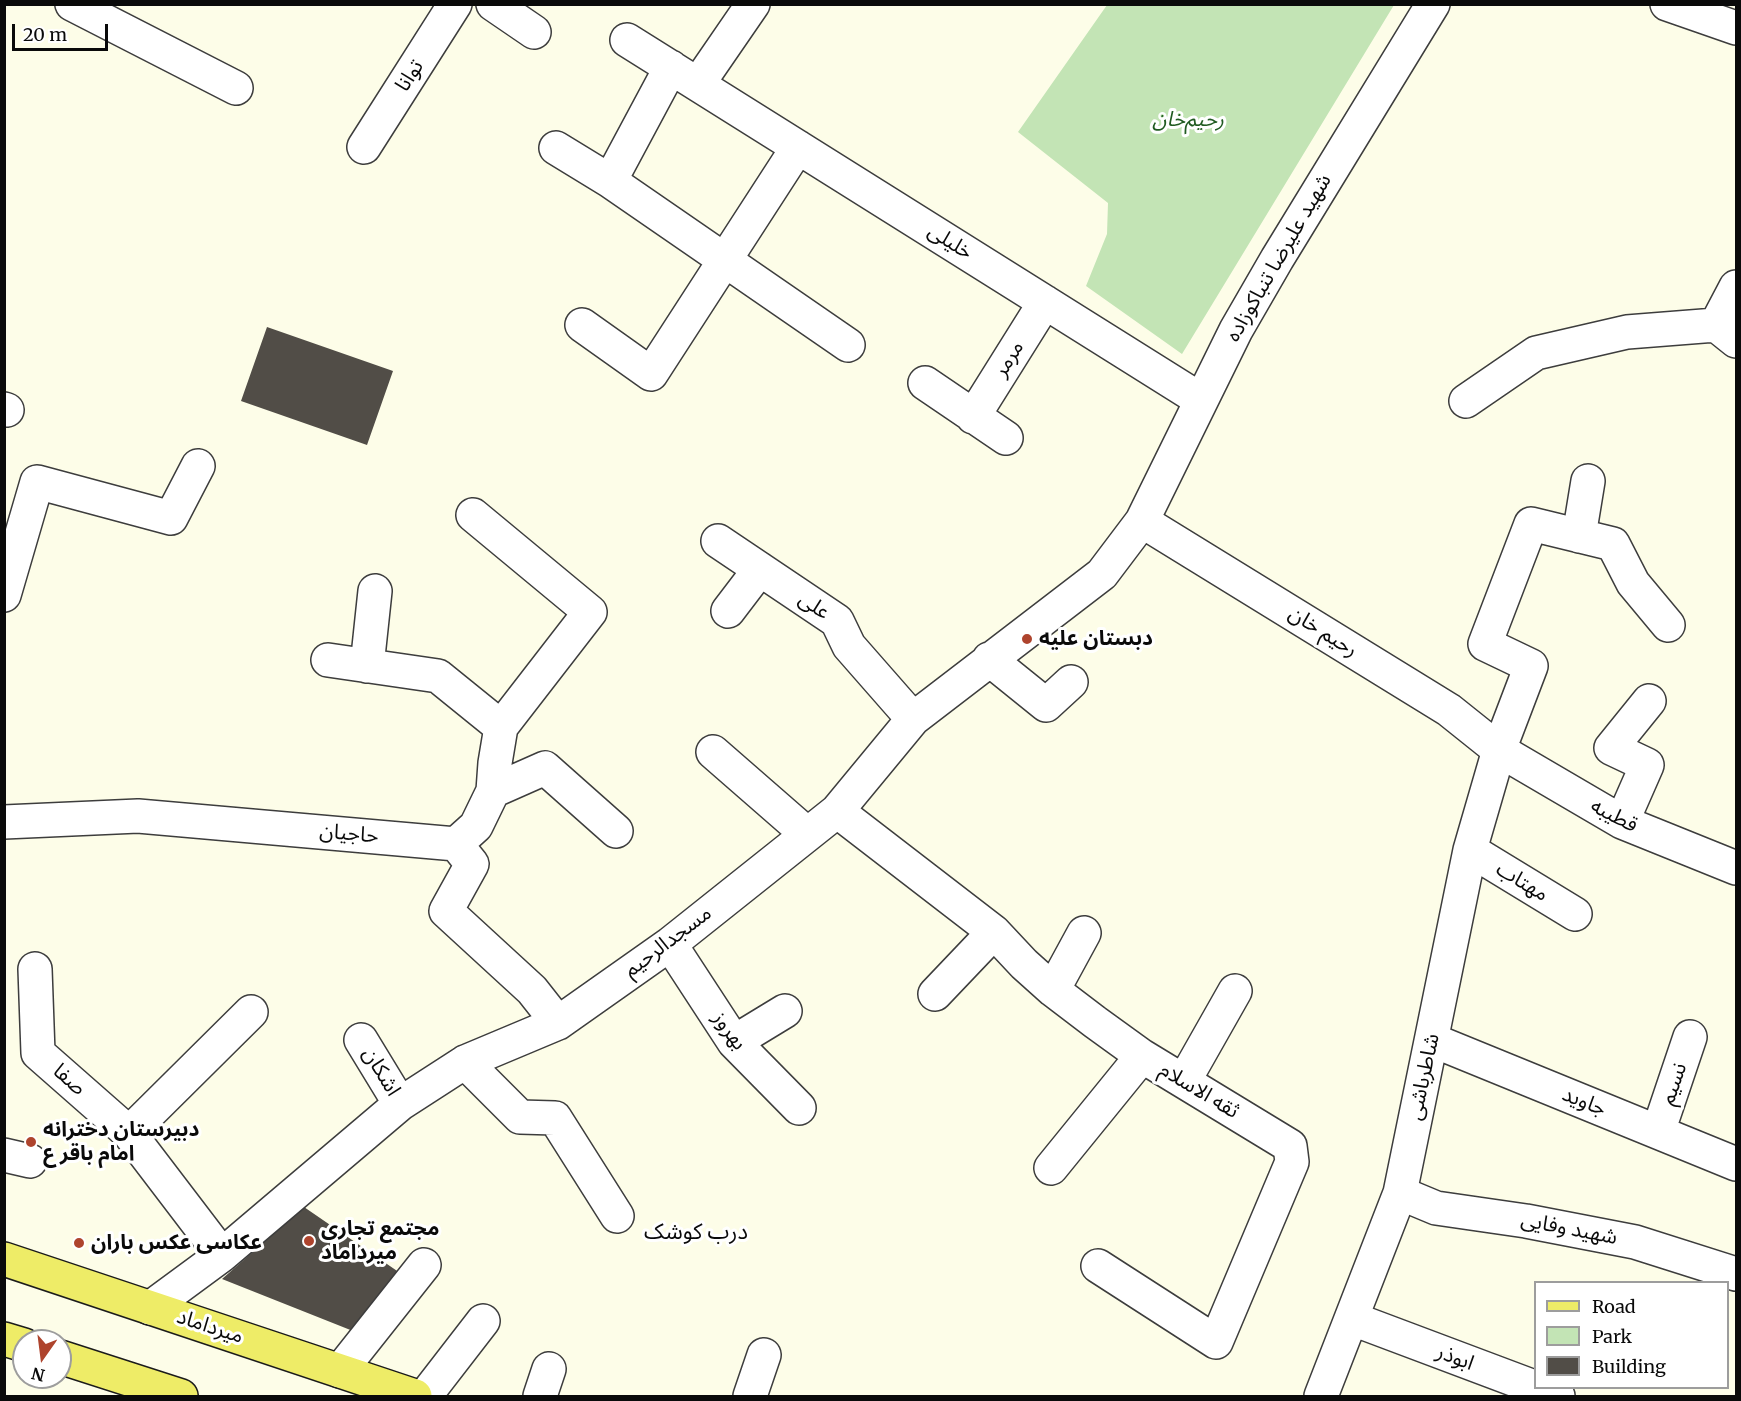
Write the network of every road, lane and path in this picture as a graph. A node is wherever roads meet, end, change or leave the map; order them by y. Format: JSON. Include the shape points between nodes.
{"nodes":[{"id":1,"x":72,"y":4,"type":"edge"},
{"id":2,"x":455,"y":4,"type":"edge"},
{"id":3,"x":493,"y":4,"type":"edge"},
{"id":4,"x":753,"y":4,"type":"edge"},
{"id":5,"x":1433,"y":4,"type":"edge"},
{"id":6,"x":1667,"y":4,"type":"edge"},
{"id":7,"x":1737,"y":28,"type":"edge"},
{"id":8,"x":534,"y":32,"type":"dead end"},
{"id":9,"x":627,"y":40,"type":"dead end"},
{"id":10,"x":671,"y":67,"type":"junction"},
{"id":11,"x":698,"y":84,"type":"junction"},
{"id":12,"x":236,"y":88,"type":"dead end"},
{"id":13,"x":364,"y":147,"type":"dead end"},
{"id":14,"x":798,"y":147,"type":"junction"},
{"id":15,"x":556,"y":148,"type":"dead end"},
{"id":16,"x":610,"y":181,"type":"junction"},
{"id":17,"x":724,"y":261,"type":"junction"},
{"id":18,"x":1737,"y":287,"type":"edge"},
{"id":19,"x":1045,"y":302,"type":"junction"},
{"id":20,"x":582,"y":325,"type":"dead end"},
{"id":21,"x":1726,"y":333,"type":"edge"},
{"id":22,"x":848,"y":345,"type":"dead end"},
{"id":23,"x":925,"y":383,"type":"dead end"},
{"id":24,"x":1201,"y":400,"type":"junction"},
{"id":25,"x":1466,"y":401,"type":"dead end"},
{"id":26,"x":973,"y":417,"type":"junction"},
{"id":27,"x":1006,"y":438,"type":"dead end"},
{"id":28,"x":198,"y":466,"type":"dead end"},
{"id":29,"x":1588,"y":481,"type":"dead end"},
{"id":30,"x":473,"y":515,"type":"dead end"},
{"id":31,"x":1142,"y":521,"type":"junction"},
{"id":32,"x":1580,"y":536,"type":"junction"},
{"id":33,"x":718,"y":541,"type":"dead end"},
{"id":34,"x":760,"y":569,"type":"junction"},
{"id":35,"x":375,"y":591,"type":"dead end"},
{"id":36,"x":4,"y":595,"type":"edge"},
{"id":37,"x":728,"y":611,"type":"dead end"},
{"id":38,"x":1668,"y":625,"type":"dead end"},
{"id":39,"x":988,"y":659,"type":"junction"},
{"id":40,"x":328,"y":660,"type":"dead end"},
{"id":41,"x":367,"y":666,"type":"junction"},
{"id":42,"x":1071,"y":682,"type":"dead end"},
{"id":43,"x":1649,"y":701,"type":"dead end"},
{"id":44,"x":913,"y":719,"type":"junction"},
{"id":45,"x":501,"y":727,"type":"junction"},
{"id":46,"x":1499,"y":750,"type":"junction"},
{"id":47,"x":713,"y":752,"type":"dead end"},
{"id":48,"x":493,"y":791,"type":"junction"},
{"id":49,"x":837,"y":811,"type":"junction"},
{"id":50,"x":4,"y":822,"type":"edge"},
{"id":51,"x":1622,"y":822,"type":"junction"},
{"id":52,"x":616,"y":831,"type":"dead end"},
{"id":53,"x":807,"y":834,"type":"junction"},
{"id":54,"x":456,"y":844,"type":"junction"},
{"id":55,"x":1470,"y":850,"type":"junction"},
{"id":56,"x":1737,"y":868,"type":"edge"},
{"id":57,"x":1575,"y":914,"type":"dead end"},
{"id":58,"x":994,"y":932,"type":"junction"},
{"id":59,"x":1084,"y":933,"type":"dead end"},
{"id":60,"x":670,"y":944,"type":"junction"},
{"id":61,"x":35,"y":969,"type":"dead end"},
{"id":62,"x":1053,"y":990,"type":"junction"},
{"id":63,"x":1235,"y":991,"type":"dead end"},
{"id":64,"x":935,"y":994,"type":"dead end"},
{"id":65,"x":785,"y":1011,"type":"dead end"},
{"id":66,"x":251,"y":1012,"type":"dead end"},
{"id":67,"x":558,"y":1023,"type":"junction"},
{"id":68,"x":1690,"y":1037,"type":"dead end"},
{"id":69,"x":361,"y":1040,"type":"dead end"},
{"id":70,"x":1432,"y":1040,"type":"junction"},
{"id":71,"x":734,"y":1042,"type":"junction"},
{"id":72,"x":1142,"y":1056,"type":"junction"},
{"id":73,"x":465,"y":1062,"type":"junction"},
{"id":74,"x":1184,"y":1081,"type":"junction"},
{"id":75,"x":400,"y":1104,"type":"junction"},
{"id":76,"x":799,"y":1108,"type":"dead end"},
{"id":77,"x":129,"y":1132,"type":"junction"},
{"id":78,"x":1658,"y":1132,"type":"junction"},
{"id":79,"x":1737,"y":1164,"type":"edge"},
{"id":80,"x":1051,"y":1168,"type":"dead end"},
{"id":81,"x":1400,"y":1193,"type":"junction"},
{"id":82,"x":617,"y":1216,"type":"dead end"},
{"id":83,"x":222,"y":1255,"type":"junction"},
{"id":84,"x":4,"y":1259,"type":"edge"},
{"id":85,"x":424,"y":1265,"type":"dead end"},
{"id":86,"x":1098,"y":1266,"type":"dead end"},
{"id":87,"x":1696,"y":1272,"type":"edge"},
{"id":88,"x":1737,"y":1274,"type":"edge"},
{"id":89,"x":150,"y":1308,"type":"junction"},
{"id":90,"x":1353,"y":1319,"type":"junction"},
{"id":91,"x":483,"y":1321,"type":"dead end"},
{"id":92,"x":764,"y":1356,"type":"dead end"},
{"id":93,"x":72,"y":1361,"type":"edge"},
{"id":94,"x":340,"y":1371,"type":"junction"},
{"id":95,"x":1534,"y":1387,"type":"edge"},
{"id":96,"x":1539,"y":1389,"type":"edge"},
{"id":97,"x":181,"y":1396,"type":"edge"},
{"id":98,"x":415,"y":1396,"type":"edge"},
{"id":99,"x":425,"y":1396,"type":"edge"},
{"id":100,"x":750,"y":1396,"type":"edge"},
{"id":101,"x":1321,"y":1396,"type":"edge"},
{"id":102,"x":1558,"y":1396,"type":"edge"}],
"edges":[{"from":1,"to":12,"type":"street"},
{"from":2,"to":13,"type":"street","name":"توانا"},
{"from":3,"to":8,"type":"street"},
{"from":4,"to":11,"type":"street"},
{"from":5,"to":24,"type":"street","name":"شهید علیرضا تنباکوزاده","via":[[1266,277]]},
{"from":6,"to":7,"type":"street"},
{"from":9,"to":10,"type":"street","name":"خلیلی"},
{"from":10,"to":11,"type":"street","name":"خلیلی"},
{"from":10,"to":16,"type":"street"},
{"from":11,"to":14,"type":"street","name":"خلیلی"},
{"from":14,"to":17,"type":"street"},
{"from":14,"to":19,"type":"street","name":"خلیلی"},
{"from":15,"to":16,"type":"street"},
{"from":16,"to":17,"type":"street"},
{"from":17,"to":20,"type":"street","via":[[651,374]]},
{"from":17,"to":22,"type":"street"},
{"from":18,"to":21,"type":"street"},
{"from":19,"to":24,"type":"street","name":"خلیلی"},
{"from":19,"to":26,"type":"street","name":"مرمر"},
{"from":21,"to":25,"type":"street","via":[[1628,332],[1536,353]]},
{"from":23,"to":26,"type":"street"},
{"from":24,"to":31,"type":"street","name":"شهید علیرضا تنباکوزاده"},
{"from":26,"to":27,"type":"street"},
{"from":28,"to":36,"type":"street","via":[[171,518],[37,482]]},
{"from":29,"to":32,"type":"street"},
{"from":30,"to":45,"type":"street","via":[[590,612]]},
{"from":31,"to":39,"type":"street","name":"مسجدالرحیم","via":[[1102,574]]},
{"from":31,"to":46,"type":"street","name":"رحیم خان","via":[[1449,710]]},
{"from":32,"to":38,"type":"street","via":[[1613,544],[1633,584]]},
{"from":32,"to":46,"type":"street","name":"شاطرباشی","via":[[1531,524],[1485,644],[1531,666]]},
{"from":33,"to":34,"type":"street","name":"علی"},
{"from":34,"to":37,"type":"street"},
{"from":34,"to":44,"type":"street","name":"علی","via":[[837,621],[849,646]]},
{"from":35,"to":41,"type":"street"},
{"from":39,"to":42,"type":"street","via":[[1046,705]]},
{"from":39,"to":44,"type":"street","name":"مسجدالرحیم"},
{"from":40,"to":41,"type":"street"},
{"from":41,"to":45,"type":"street","via":[[438,676]]},
{"from":43,"to":51,"type":"street","via":[[1611,748],[1647,765]]},
{"from":44,"to":49,"type":"street","name":"مسجدالرحیم"},
{"from":45,"to":48,"type":"street"},
{"from":46,"to":51,"type":"street","name":"قطیبه"},
{"from":46,"to":55,"type":"street","name":"شاطرباشی"},
{"from":47,"to":53,"type":"street"},
{"from":48,"to":52,"type":"street","via":[[545,768]]},
{"from":48,"to":54,"type":"street","via":[[476,825]]},
{"from":49,"to":53,"type":"street","name":"مسجدالرحیم"},
{"from":49,"to":58,"type":"street","name":"ثقه الاسلام"},
{"from":50,"to":54,"type":"street","name":"حاجیان","via":[[138,816]]},
{"from":51,"to":56,"type":"street","name":"قطیبه"},
{"from":53,"to":60,"type":"street","name":"مسجدالرحیم"},
{"from":54,"to":67,"type":"street","via":[[472,864],[446,911],[531,990]]},
{"from":55,"to":57,"type":"street","name":"مهتاب"},
{"from":55,"to":70,"type":"street","name":"شاطرباشی"},
{"from":58,"to":62,"type":"street","name":"ثقه الاسلام"},
{"from":58,"to":64,"type":"street"},
{"from":59,"to":62,"type":"street"},
{"from":60,"to":67,"type":"street","name":"مسجدالرحیم"},
{"from":60,"to":71,"type":"street","name":"بهروز"},
{"from":61,"to":77,"type":"street","name":"صفا","via":[[38,1053]]},
{"from":62,"to":72,"type":"street","name":"ثقه الاسلام"},
{"from":63,"to":74,"type":"street"},
{"from":65,"to":71,"type":"street"},
{"from":66,"to":77,"type":"street"},
{"from":67,"to":73,"type":"street","name":"مسجدالرحیم"},
{"from":68,"to":78,"type":"street","name":"نسیم"},
{"from":69,"to":75,"type":"street","name":"اشکان"},
{"from":70,"to":78,"type":"street","name":"جاوید"},
{"from":70,"to":81,"type":"street","name":"شاطرباشی"},
{"from":71,"to":76,"type":"street","name":"بهروز"},
{"from":72,"to":74,"type":"street","name":"ثقه الاسلام"},
{"from":72,"to":80,"type":"street"},
{"from":73,"to":75,"type":"street","name":"مسجدالرحیم"},
{"from":73,"to":82,"type":"street","via":[[520,1117],[555,1118]]},
{"from":74,"to":86,"type":"street","name":"ثقه الاسلام","via":[[1290,1146],[1292,1162],[1216,1342]]},
{"from":75,"to":83,"type":"street","name":"مسجدالرحیم"},
{"from":77,"to":83,"type":"street","name":"صفا"},
{"from":78,"to":79,"type":"street","name":"جاوید"},
{"from":81,"to":87,"type":"street","name":"شهید وفایی","via":[[1436,1208],[1635,1242]]},
{"from":81,"to":90,"type":"street","name":"شاطرباشی"},
{"from":83,"to":89,"type":"street","name":"مسجدالرحیم"},
{"from":84,"to":89,"type":"main road","name":"میرداماد"},
{"from":85,"to":94,"type":"street"},
{"from":87,"to":88,"type":"street","name":"شهید وفایی"},
{"from":89,"to":94,"type":"main road","name":"میرداماد"},
{"from":90,"to":95,"type":"street","name":"ابوذر"},
{"from":90,"to":101,"type":"street","name":"شاطرباشی"},
{"from":91,"to":99,"type":"street"},
{"from":92,"to":100,"type":"street"},
{"from":93,"to":97,"type":"main road"},
{"from":94,"to":98,"type":"main road","name":"میرداماد"},
{"from":96,"to":102,"type":"street","name":"ابوذر"}]}
